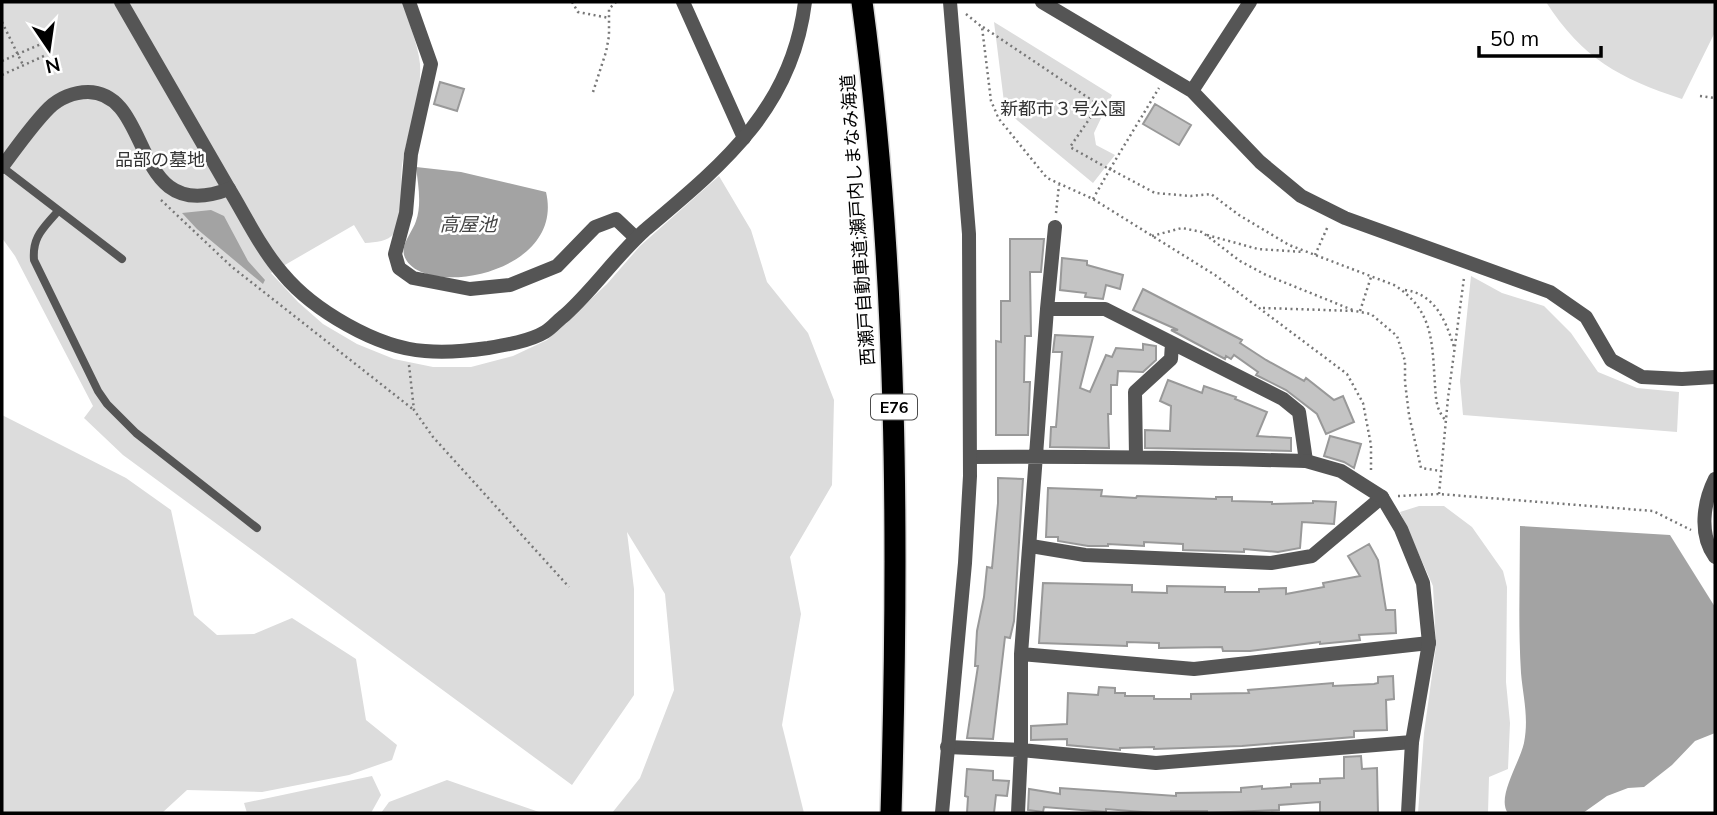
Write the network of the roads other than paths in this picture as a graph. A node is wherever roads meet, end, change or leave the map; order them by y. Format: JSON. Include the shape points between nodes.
{"nodes":[{"id":1,"x":121,"y":2,"type":"edge"},
{"id":2,"x":409,"y":2,"type":"edge"},
{"id":3,"x":683,"y":2,"type":"edge"},
{"id":4,"x":805,"y":2,"type":"edge"},
{"id":5,"x":862,"y":2,"type":"edge"},
{"id":6,"x":1042,"y":2,"type":"edge"},
{"id":7,"x":1250,"y":2,"type":"edge"},
{"id":8,"x":950,"y":8,"type":"edge"},
{"id":9,"x":1192,"y":91,"type":"junction"},
{"id":10,"x":744,"y":138,"type":"junction"},
{"id":11,"x":2,"y":167,"type":"edge"},
{"id":12,"x":229,"y":189,"type":"junction"},
{"id":13,"x":58,"y":211,"type":"junction"},
{"id":14,"x":1055,"y":227,"type":"road end"},
{"id":15,"x":636,"y":238,"type":"junction"},
{"id":16,"x":122,"y":258,"type":"dead end"},
{"id":17,"x":1046,"y":309,"type":"junction"},
{"id":18,"x":1172,"y":343,"type":"junction"},
{"id":19,"x":1715,"y":377,"type":"edge"},
{"id":20,"x":970,"y":457,"type":"junction"},
{"id":21,"x":1036,"y":457,"type":"junction"},
{"id":22,"x":1136,"y":457,"type":"junction"},
{"id":23,"x":1306,"y":461,"type":"junction"},
{"id":24,"x":1715,"y":479,"type":"edge"},
{"id":25,"x":1377,"y":494,"type":"junction"},
{"id":26,"x":257,"y":528,"type":"dead end"},
{"id":27,"x":1709,"y":535,"type":"edge"},
{"id":28,"x":1031,"y":545,"type":"junction"},
{"id":29,"x":1715,"y":557,"type":"edge"},
{"id":30,"x":1429,"y":643,"type":"junction"},
{"id":31,"x":1021,"y":654,"type":"junction"},
{"id":32,"x":1412,"y":742,"type":"junction"},
{"id":33,"x":947,"y":747,"type":"junction"},
{"id":34,"x":1021,"y":750,"type":"junction"},
{"id":35,"x":891,"y":813,"type":"edge"},
{"id":36,"x":942,"y":813,"type":"edge"},
{"id":37,"x":1018,"y":813,"type":"edge"},
{"id":38,"x":1408,"y":813,"type":"edge"}],
"edges":[{"from":1,"to":12,"type":"street"},
{"from":2,"to":15,"type":"street","via":[[431,64],[395,254],[399,268],[413,278],[457,288],[510,285],[556,266],[595,228],[617,219]]},
{"from":3,"to":10,"type":"street"},
{"from":4,"to":10,"type":"street","via":[[792,60],[761,119]]},
{"from":5,"to":35,"type":"highway","name":"西瀬戸自動車道;瀬戸内しまなみ海道","number":"E76","via":[[884,224],[895,421]]},
{"from":6,"to":9,"type":"street"},
{"from":7,"to":9,"type":"street"},
{"from":8,"to":20,"type":"street","via":[[969,234]]},
{"from":9,"to":19,"type":"street","via":[[1301,196],[1550,292],[1587,317],[1611,360],[1642,377]]},
{"from":10,"to":15,"type":"street","via":[[715,170]]},
{"from":11,"to":12,"type":"street","via":[[50,106],[67,95],[98,93],[121,107],[150,164],[175,190],[191,197]]},
{"from":11,"to":13,"type":"lane"},
{"from":12,"to":15,"type":"street","via":[[282,274],[310,300],[373,338],[423,351],[502,345],[544,332],[584,298]]},
{"from":13,"to":16,"type":"lane"},
{"from":13,"to":26,"type":"lane","via":[[38,236],[34,260],[98,391],[136,433]]},
{"from":14,"to":17,"type":"street"},
{"from":17,"to":18,"type":"street","via":[[1105,309]]},
{"from":17,"to":21,"type":"street"},
{"from":18,"to":22,"type":"street","via":[[1171,359],[1135,392]]},
{"from":18,"to":23,"type":"street","via":[[1283,399],[1299,412]]},
{"from":20,"to":21,"type":"street"},
{"from":20,"to":33,"type":"street"},
{"from":21,"to":22,"type":"street"},
{"from":21,"to":28,"type":"street"},
{"from":22,"to":23,"type":"street"},
{"from":23,"to":25,"type":"street","via":[[1341,471]]},
{"from":24,"to":27,"type":"street","via":[[1705,503]]},
{"from":25,"to":28,"type":"street","via":[[1312,556],[1271,563],[1085,555]]},
{"from":25,"to":30,"type":"street","via":[[1401,529],[1423,583]]},
{"from":27,"to":29,"type":"street","via":[[1707,545]]},
{"from":28,"to":31,"type":"street"},
{"from":30,"to":31,"type":"street","via":[[1194,669]]},
{"from":30,"to":32,"type":"street"},
{"from":31,"to":34,"type":"street"},
{"from":32,"to":34,"type":"street","via":[[1156,763]]},
{"from":32,"to":38,"type":"street"},
{"from":33,"to":34,"type":"street"},
{"from":33,"to":36,"type":"street"},
{"from":34,"to":37,"type":"street"}]}
